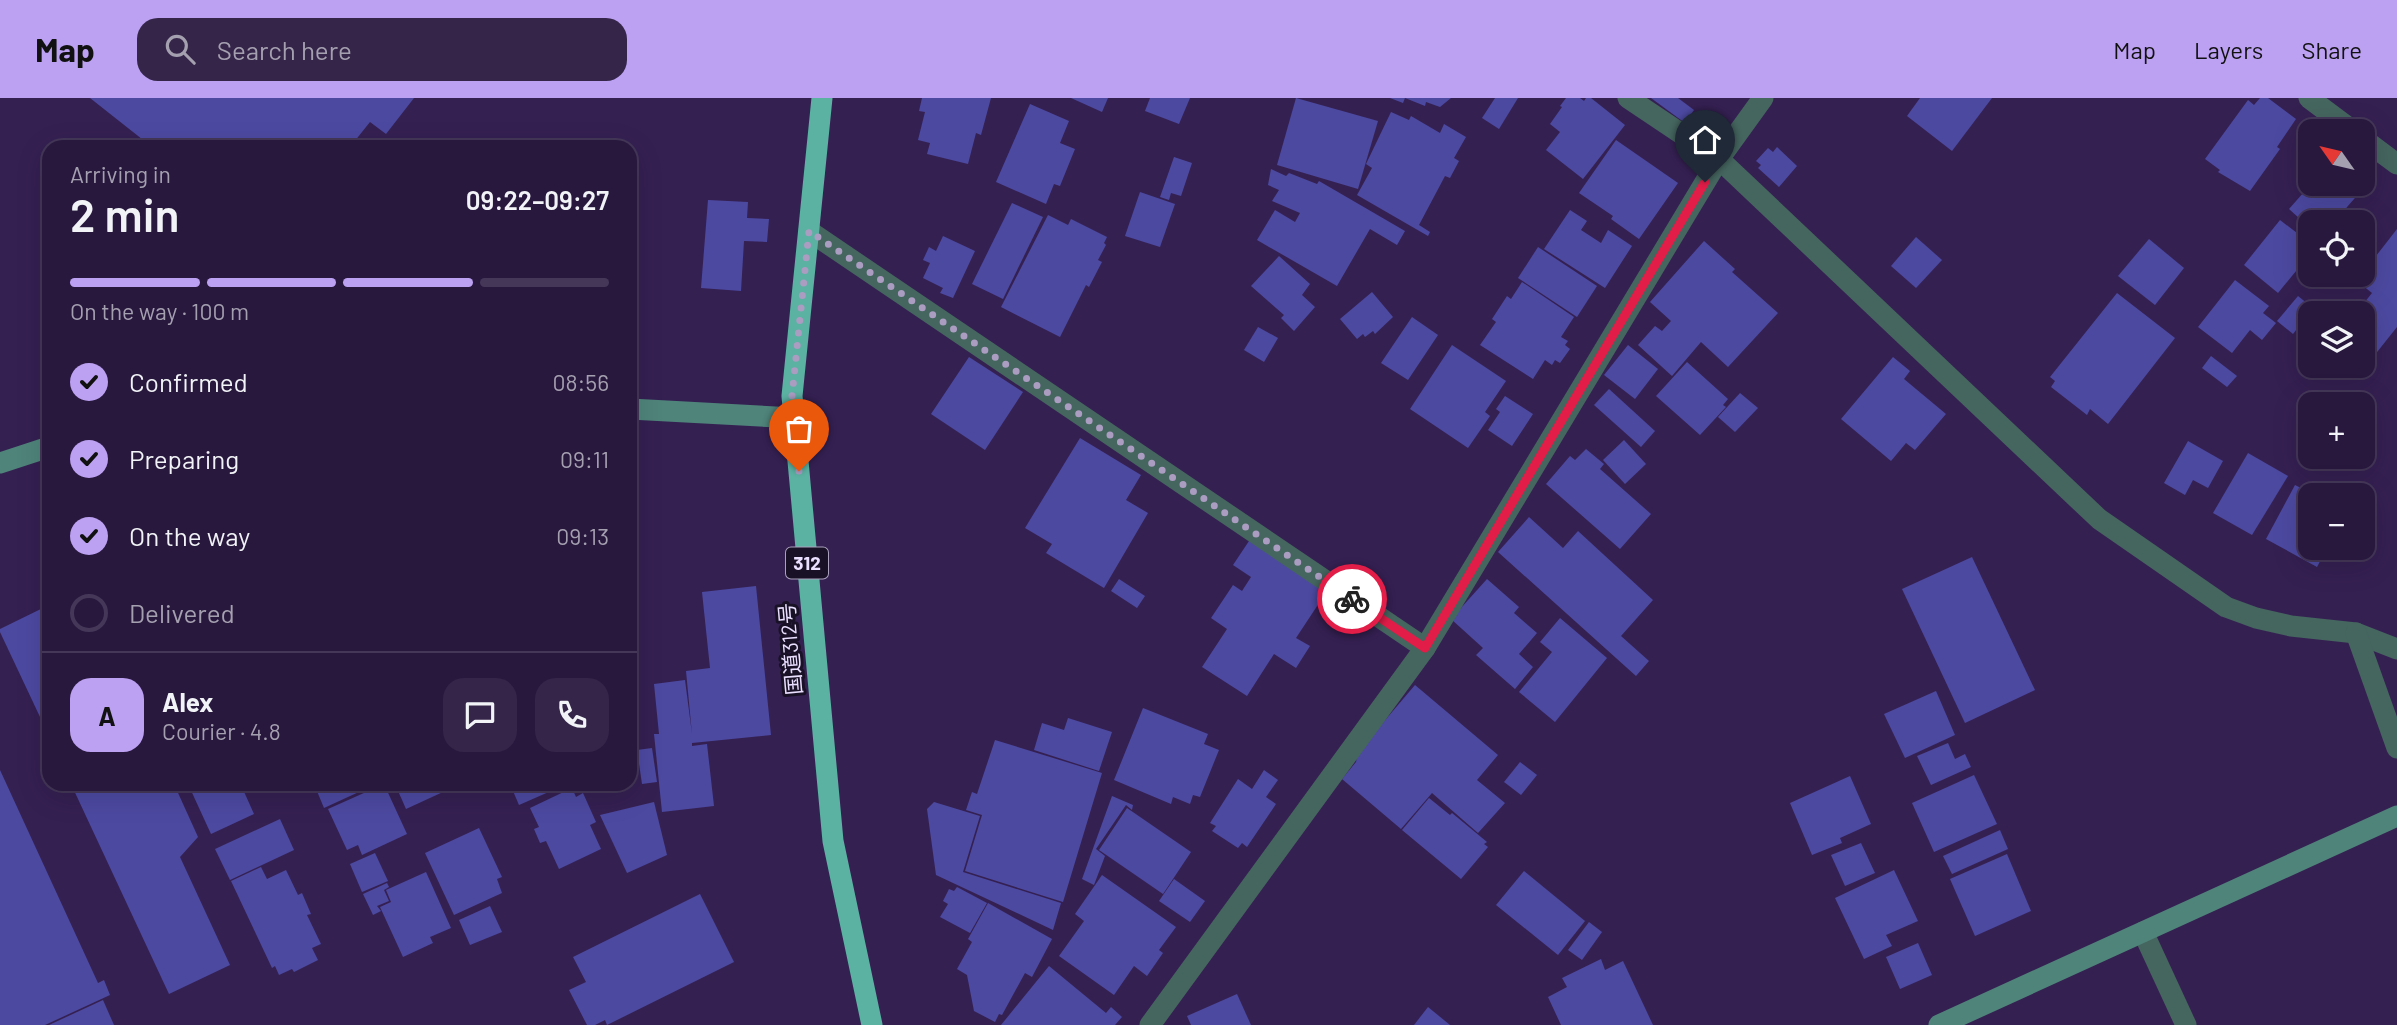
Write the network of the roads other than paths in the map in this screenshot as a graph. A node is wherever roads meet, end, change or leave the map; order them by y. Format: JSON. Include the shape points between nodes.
{"nodes":[{"id":1,"x":822,"y":98,"type":"edge"},
{"id":2,"x":1628,"y":98,"type":"edge"},
{"id":3,"x":1763,"y":98,"type":"edge"},
{"id":4,"x":2309,"y":98,"type":"edge"},
{"id":5,"x":2337,"y":119,"type":"edge"},
{"id":6,"x":2375,"y":148,"type":"edge"},
{"id":7,"x":1719,"y":159,"type":"junction"},
{"id":8,"x":2397,"y":164,"type":"edge"},
{"id":9,"x":809,"y":231,"type":"junction"},
{"id":10,"x":637,"y":409,"type":"edge"},
{"id":11,"x":794,"y":418,"type":"junction"},
{"id":12,"x":42,"y":449,"type":"edge"},
{"id":13,"x":0,"y":463,"type":"edge"},
{"id":14,"x":2356,"y":633,"type":"junction"},
{"id":15,"x":1425,"y":648,"type":"junction"},
{"id":16,"x":2397,"y":649,"type":"edge"},
{"id":17,"x":2397,"y":748,"type":"edge"},
{"id":18,"x":2397,"y":816,"type":"edge"},
{"id":19,"x":2143,"y":932,"type":"junction"},
{"id":20,"x":872,"y":1025,"type":"edge"},
{"id":21,"x":1150,"y":1025,"type":"edge"},
{"id":22,"x":1939,"y":1025,"type":"edge"},
{"id":23,"x":2186,"y":1025,"type":"edge"}],
"edges":[{"from":1,"to":9,"type":"highway","name":"国道312号","number":"312"},
{"from":2,"to":7,"type":"street"},
{"from":3,"to":7,"type":"street"},
{"from":4,"to":5,"type":"street"},
{"from":6,"to":8,"type":"street"},
{"from":7,"to":14,"type":"street","via":[[2099,519],[2226,607],[2291,626]]},
{"from":7,"to":15,"type":"street"},
{"from":9,"to":11,"type":"highway","name":"国道312号","number":"312","via":[[792,396]]},
{"from":9,"to":15,"type":"street"},
{"from":10,"to":11,"type":"street"},
{"from":11,"to":20,"type":"highway","name":"国道312号","number":"312","via":[[833,841]]},
{"from":12,"to":13,"type":"street"},
{"from":14,"to":16,"type":"street"},
{"from":14,"to":17,"type":"street"},
{"from":15,"to":21,"type":"street"},
{"from":18,"to":19,"type":"street"},
{"from":19,"to":22,"type":"street"},
{"from":19,"to":23,"type":"street"}]}
